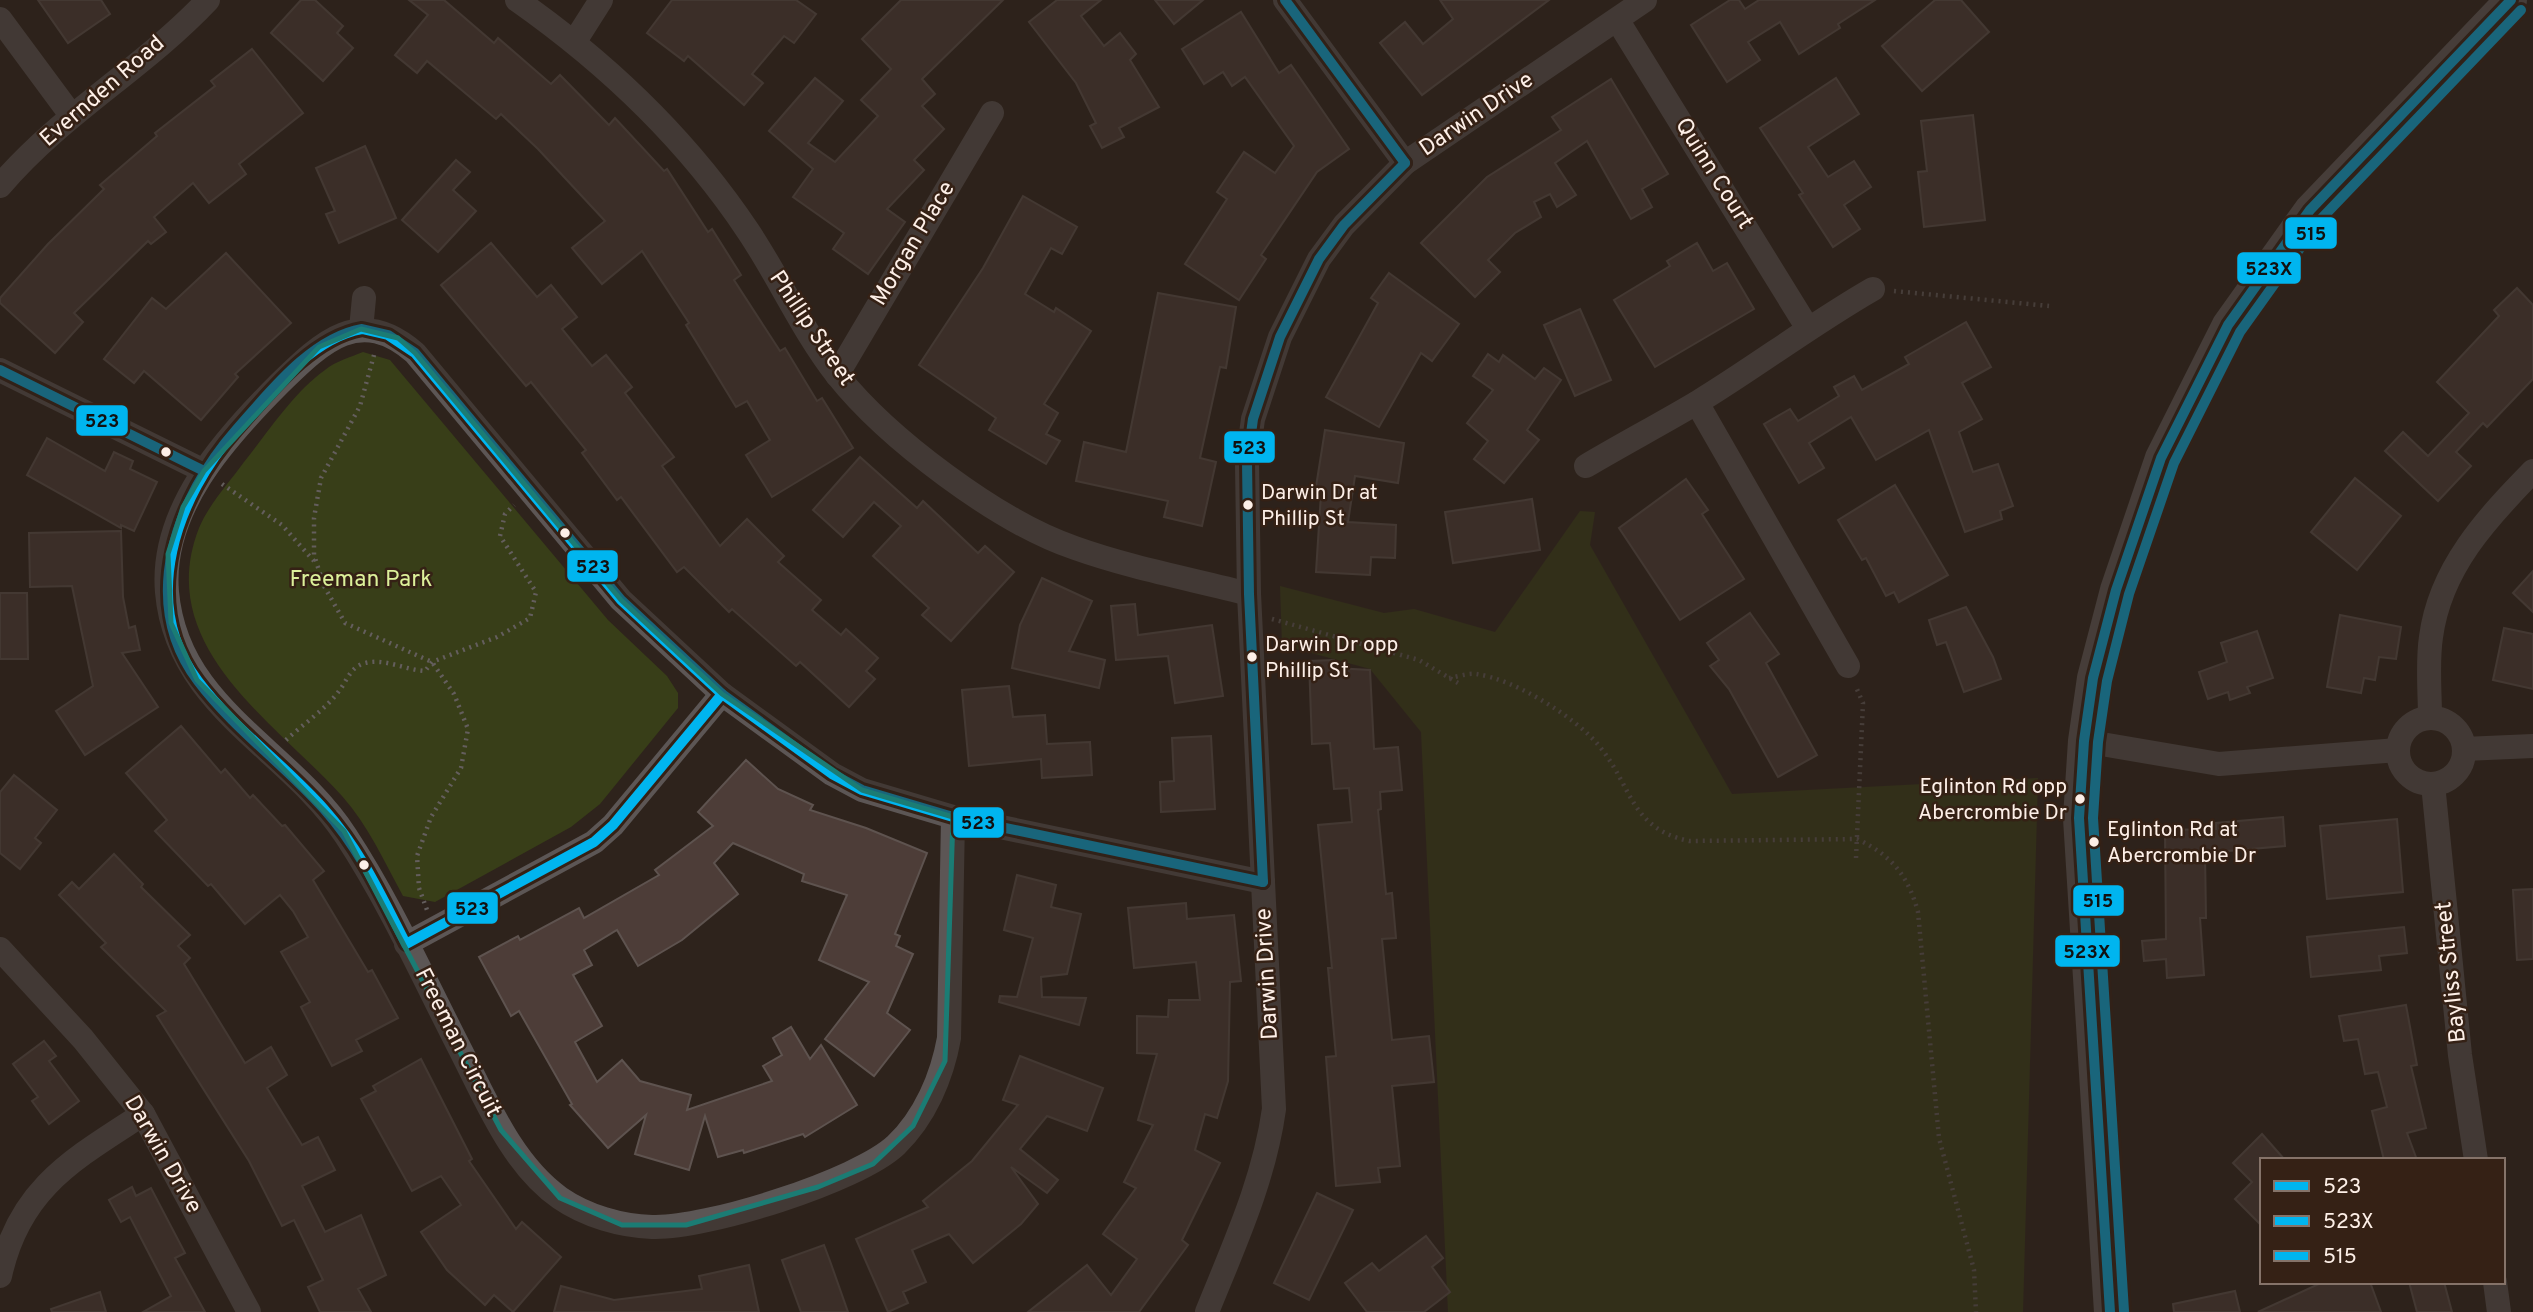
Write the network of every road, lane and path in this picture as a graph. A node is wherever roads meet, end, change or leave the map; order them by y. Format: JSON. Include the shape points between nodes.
{"nodes":[{"id":1,"x":208,"y":0,"type":"edge"},
{"id":2,"x":517,"y":0,"type":"edge"},
{"id":3,"x":601,"y":0,"type":"edge"},
{"id":4,"x":1285,"y":0,"type":"edge"},
{"id":5,"x":1645,"y":0,"type":"edge"},
{"id":6,"x":2511,"y":0,"type":"edge"},
{"id":7,"x":0,"y":19,"type":"edge"},
{"id":8,"x":1618,"y":21,"type":"junction"},
{"id":9,"x":575,"y":41,"type":"junction"},
{"id":10,"x":992,"y":113,"type":"dead end"},
{"id":11,"x":71,"y":115,"type":"junction"},
{"id":12,"x":1405,"y":163,"type":"junction"},
{"id":13,"x":0,"y":186,"type":"edge"},
{"id":14,"x":1873,"y":289,"type":"joint"},
{"id":15,"x":365,"y":298,"type":"dead end"},
{"id":16,"x":2049,"y":306,"type":"dead end"},
{"id":17,"x":1807,"y":327,"type":"junction"},
{"id":18,"x":370,"y":330,"type":"junction"},
{"id":19,"x":0,"y":370,"type":"edge"},
{"id":20,"x":837,"y":375,"type":"junction"},
{"id":21,"x":1697,"y":403,"type":"junction"},
{"id":22,"x":1586,"y":466,"type":"dead end"},
{"id":23,"x":204,"y":471,"type":"junction"},
{"id":24,"x":2533,"y":471,"type":"edge"},
{"id":25,"x":529,"y":490,"type":"junction"},
{"id":26,"x":316,"y":563,"type":"junction"},
{"id":27,"x":1249,"y":606,"type":"junction"},
{"id":28,"x":432,"y":662,"type":"junction"},
{"id":29,"x":1848,"y":666,"type":"joint"},
{"id":30,"x":1449,"y":678,"type":"junction"},
{"id":31,"x":1458,"y":683,"type":"dead end"},
{"id":32,"x":722,"y":694,"type":"junction"},
{"id":33,"x":2430,"y":718,"type":"junction"},
{"id":34,"x":2084,"y":741,"type":"junction"},
{"id":35,"x":2533,"y":746,"type":"edge"},
{"id":36,"x":2464,"y":749,"type":"junction"},
{"id":37,"x":2398,"y":750,"type":"junction"},
{"id":38,"x":270,"y":756,"type":"junction"},
{"id":39,"x":2433,"y":784,"type":"junction"},
{"id":40,"x":953,"y":817,"type":"junction"},
{"id":41,"x":1857,"y":839,"type":"junction"},
{"id":42,"x":1856,"y":858,"type":"dead end"},
{"id":43,"x":1263,"y":883,"type":"junction"},
{"id":44,"x":433,"y":928,"type":"junction"},
{"id":45,"x":406,"y":944,"type":"junction"},
{"id":46,"x":0,"y":949,"type":"edge"},
{"id":47,"x":144,"y":1114,"type":"junction"},
{"id":48,"x":2476,"y":1158,"type":"edge"},
{"id":49,"x":0,"y":1276,"type":"edge"},
{"id":50,"x":2495,"y":1284,"type":"edge"},
{"id":51,"x":249,"y":1312,"type":"edge"},
{"id":52,"x":1207,"y":1312,"type":"edge"},
{"id":53,"x":1976,"y":1312,"type":"edge"},
{"id":54,"x":2110,"y":1312,"type":"edge"},
{"id":55,"x":2500,"y":1312,"type":"edge"}],
"edges":[{"from":1,"to":11,"type":"street","name":"Evernden Road"},
{"from":2,"to":9,"type":"street","name":"Phillip Street"},
{"from":3,"to":9,"type":"street"},
{"from":4,"to":12,"type":"street"},
{"from":5,"to":8,"type":"street","name":"Darwin Drive"},
{"from":6,"to":34,"type":"main road","via":[[2310,210],[2228,325],[2161,458],[2116,590],[2093,678]]},
{"from":7,"to":11,"type":"street"},
{"from":8,"to":12,"type":"street","name":"Darwin Drive"},
{"from":8,"to":17,"type":"street","name":"Quinn Court"},
{"from":9,"to":20,"type":"street","name":"Phillip Street","via":[[662,121],[712,182],[749,232]]},
{"from":10,"to":20,"type":"street","name":"Morgan Place"},
{"from":11,"to":13,"type":"street","name":"Evernden Road"},
{"from":12,"to":27,"type":"street","name":"Darwin Drive","via":[[1344,225],[1318,259],[1265,377],[1247,463]]},
{"from":14,"to":16,"type":"path"},
{"from":14,"to":17,"type":"street"},
{"from":15,"to":18,"type":"street"},
{"from":17,"to":21,"type":"street"},
{"from":18,"to":23,"type":"street","name":"Freeman Circuit","via":[[341,333],[319,347],[277,386]]},
{"from":18,"to":25,"type":"street","via":[[398,338],[415,353]]},
{"from":18,"to":26,"type":"path","via":[[360,406],[321,478],[314,517]]},
{"from":19,"to":23,"type":"street"},
{"from":20,"to":27,"type":"street","name":"Phillip Street","via":[[880,420],[941,472],[1002,512],[1073,548]]},
{"from":21,"to":22,"type":"street"},
{"from":21,"to":29,"type":"street"},
{"from":23,"to":26,"type":"path","via":[[282,526]]},
{"from":23,"to":38,"type":"street","name":"Freeman Circuit","via":[[183,507],[168,554],[171,623],[197,680]]},
{"from":24,"to":33,"type":"street","via":[[2492,513],[2452,571],[2431,637]]},
{"from":25,"to":28,"type":"path","via":[[505,514],[500,536],[536,592],[530,618],[497,637]]},
{"from":25,"to":32,"type":"street","via":[[621,600]]},
{"from":26,"to":28,"type":"path","via":[[345,623]]},
{"from":27,"to":30,"type":"path","via":[[1273,619],[1419,660]]},
{"from":27,"to":43,"type":"street","name":"Darwin Drive"},
{"from":28,"to":38,"type":"path","via":[[425,671],[387,662],[363,663],[347,676],[339,692]]},
{"from":28,"to":44,"type":"path","via":[[454,694],[468,729],[461,768],[431,817],[417,856],[419,888]]},
{"from":29,"to":41,"type":"path","via":[[1863,703]]},
{"from":30,"to":31,"type":"path"},
{"from":30,"to":41,"type":"path","via":[[1475,674],[1523,690],[1570,717],[1599,745],[1646,822],[1666,836],[1689,841]]},
{"from":32,"to":40,"type":"street","via":[[852,785]]},
{"from":32,"to":44,"type":"street","via":[[594,842]]},
{"from":33,"to":36,"type":"street","via":[[2453,727]]},
{"from":33,"to":37,"type":"street","via":[[2412,724]]},
{"from":34,"to":37,"type":"street","via":[[2219,764]]},
{"from":34,"to":54,"type":"main road","via":[[2079,818]]},
{"from":35,"to":36,"type":"street"},
{"from":36,"to":39,"type":"street","via":[[2455,773]]},
{"from":37,"to":39,"type":"street","via":[[2399,761],[2412,778]]},
{"from":38,"to":45,"type":"street","name":"Freeman Circuit","via":[[344,831]]},
{"from":39,"to":48,"type":"street","name":"Bayliss Street","via":[[2460,1055]]},
{"from":40,"to":43,"type":"street"},
{"from":40,"to":45,"type":"street","name":"Freeman Circuit","via":[[948,1038],[934,1090],[913,1126],[873,1164],[846,1177],[686,1226],[622,1225],[592,1214],[560,1198],[529,1168],[501,1130]]},
{"from":41,"to":42,"type":"path"},
{"from":41,"to":53,"type":"path","via":[[1879,849],[1912,888],[1939,1138],[1974,1270]]},
{"from":43,"to":52,"type":"street","name":"Darwin Drive","via":[[1274,1110],[1255,1195]]},
{"from":44,"to":45,"type":"street"},
{"from":46,"to":47,"type":"street","name":"Darwin Drive"},
{"from":47,"to":49,"type":"street","via":[[67,1163],[40,1190],[19,1222]]},
{"from":47,"to":51,"type":"street","name":"Darwin Drive"},
{"from":50,"to":55,"type":"street"}]}
